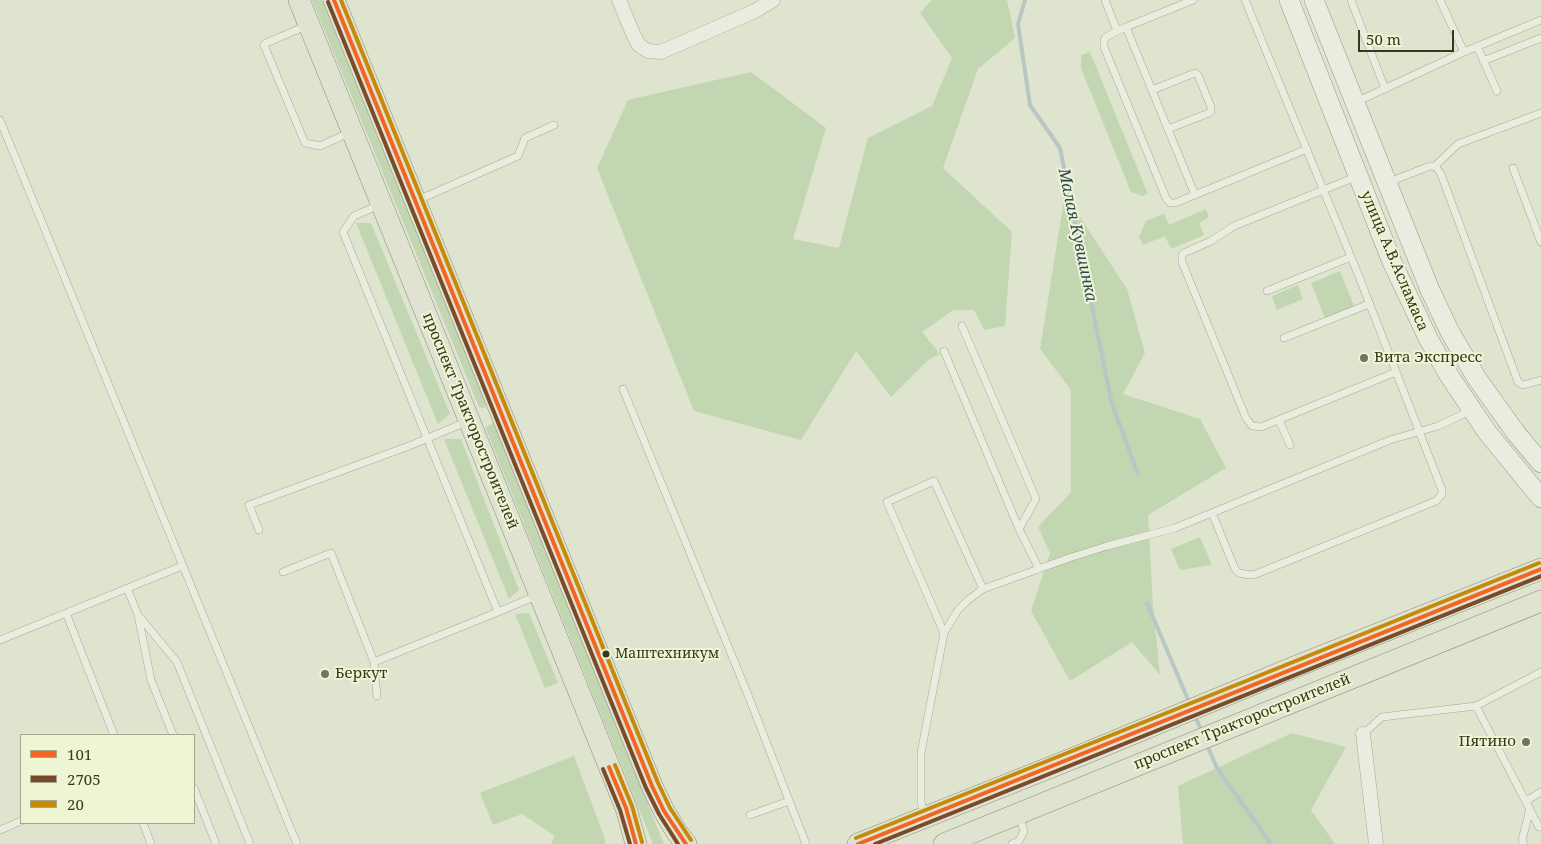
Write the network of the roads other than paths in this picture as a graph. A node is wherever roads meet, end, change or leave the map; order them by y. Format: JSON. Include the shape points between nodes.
{"nodes":[{"id":1,"x":299,"y":0,"type":"edge"},
{"id":2,"x":334,"y":0,"type":"edge"},
{"id":3,"x":618,"y":0,"type":"edge"},
{"id":4,"x":773,"y":0,"type":"edge"},
{"id":5,"x":1105,"y":0,"type":"edge"},
{"id":6,"x":1193,"y":0,"type":"edge"},
{"id":7,"x":1245,"y":0,"type":"edge"},
{"id":8,"x":1289,"y":0,"type":"edge"},
{"id":9,"x":1351,"y":0,"type":"edge"},
{"id":10,"x":1440,"y":0,"type":"edge"},
{"id":11,"x":1317,"y":3,"type":"edge"},
{"id":12,"x":1541,"y":20,"type":"edge"},
{"id":13,"x":309,"y":25,"type":"junction"},
{"id":14,"x":1126,"y":27,"type":"junction"},
{"id":15,"x":1117,"y":31,"type":"junction"},
{"id":16,"x":1541,"y":38,"type":"edge"},
{"id":17,"x":1477,"y":46,"type":"junction"},
{"id":18,"x":1464,"y":52,"type":"junction"},
{"id":19,"x":1483,"y":61,"type":"junction"},
{"id":20,"x":1385,"y":89,"type":"junction"},
{"id":21,"x":1152,"y":90,"type":"junction"},
{"id":22,"x":1497,"y":91,"type":"dead end"},
{"id":23,"x":1354,"y":103,"type":"junction"},
{"id":24,"x":1541,"y":113,"type":"edge"},
{"id":25,"x":0,"y":120,"type":"edge"},
{"id":26,"x":554,"y":125,"type":"dead end"},
{"id":27,"x":1168,"y":129,"type":"junction"},
{"id":28,"x":353,"y":132,"type":"junction"},
{"id":29,"x":1307,"y":149,"type":"junction"},
{"id":30,"x":1435,"y":166,"type":"junction"},
{"id":31,"x":1513,"y":168,"type":"dead end"},
{"id":32,"x":1358,"y":176,"type":"junction"},
{"id":33,"x":1386,"y":184,"type":"junction"},
{"id":34,"x":1324,"y":190,"type":"junction"},
{"id":35,"x":1195,"y":195,"type":"junction"},
{"id":36,"x":415,"y":201,"type":"junction"},
{"id":37,"x":382,"y":204,"type":"junction"},
{"id":38,"x":1541,"y":242,"type":"edge"},
{"id":39,"x":1351,"y":257,"type":"junction"},
{"id":40,"x":1430,"y":290,"type":"junction"},
{"id":41,"x":1267,"y":292,"type":"dead end"},
{"id":42,"x":1409,"y":300,"type":"junction"},
{"id":43,"x":1369,"y":304,"type":"junction"},
{"id":44,"x":962,"y":326,"type":"dead end"},
{"id":45,"x":1284,"y":338,"type":"dead end"},
{"id":46,"x":944,"y":351,"type":"dead end"},
{"id":47,"x":1396,"y":372,"type":"junction"},
{"id":48,"x":1541,"y":380,"type":"edge"},
{"id":49,"x":623,"y":388,"type":"dead end"},
{"id":50,"x":499,"y":410,"type":"junction"},
{"id":51,"x":1472,"y":410,"type":"junction"},
{"id":52,"x":1280,"y":420,"type":"junction"},
{"id":53,"x":470,"y":421,"type":"junction"},
{"id":54,"x":1419,"y":431,"type":"junction"},
{"id":55,"x":426,"y":439,"type":"junction"},
{"id":56,"x":1290,"y":445,"type":"dead end"},
{"id":57,"x":1541,"y":463,"type":"edge"},
{"id":58,"x":1541,"y":498,"type":"edge"},
{"id":59,"x":1212,"y":513,"type":"junction"},
{"id":60,"x":1019,"y":529,"type":"junction"},
{"id":61,"x":259,"y":530,"type":"dead end"},
{"id":62,"x":182,"y":566,"type":"junction"},
{"id":63,"x":1039,"y":569,"type":"junction"},
{"id":64,"x":1541,"y":570,"type":"edge"},
{"id":65,"x":283,"y":572,"type":"dead end"},
{"id":66,"x":127,"y":588,"type":"junction"},
{"id":67,"x":983,"y":589,"type":"junction"},
{"id":68,"x":540,"y":594,"type":"junction"},
{"id":69,"x":1541,"y":601,"type":"edge"},
{"id":70,"x":498,"y":612,"type":"junction"},
{"id":71,"x":66,"y":613,"type":"junction"},
{"id":72,"x":138,"y":614,"type":"junction"},
{"id":73,"x":944,"y":633,"type":"junction"},
{"id":74,"x":0,"y":640,"type":"edge"},
{"id":75,"x":374,"y":662,"type":"junction"},
{"id":76,"x":1541,"y":672,"type":"edge"},
{"id":77,"x":377,"y":696,"type":"dead end"},
{"id":78,"x":1476,"y":706,"type":"junction"},
{"id":79,"x":114,"y":734,"type":"edge"},
{"id":80,"x":173,"y":734,"type":"edge"},
{"id":81,"x":1363,"y":734,"type":"joint"},
{"id":82,"x":195,"y":791,"type":"edge"},
{"id":83,"x":1541,"y":792,"type":"edge"},
{"id":84,"x":789,"y":801,"type":"junction"},
{"id":85,"x":1526,"y":801,"type":"junction"},
{"id":86,"x":1530,"y":809,"type":"junction"},
{"id":87,"x":1018,"y":814,"type":"junction"},
{"id":88,"x":750,"y":815,"type":"dead end"},
{"id":89,"x":924,"y":816,"type":"junction"},
{"id":90,"x":20,"y":821,"type":"edge"},
{"id":91,"x":142,"y":824,"type":"edge"},
{"id":92,"x":1541,"y":826,"type":"edge"},
{"id":93,"x":0,"y":830,"type":"edge"},
{"id":94,"x":151,"y":844,"type":"edge"},
{"id":95,"x":216,"y":844,"type":"edge"},
{"id":96,"x":250,"y":844,"type":"edge"},
{"id":97,"x":296,"y":844,"type":"edge"},
{"id":98,"x":636,"y":844,"type":"edge"},
{"id":99,"x":686,"y":844,"type":"edge"},
{"id":100,"x":806,"y":844,"type":"edge"},
{"id":101,"x":858,"y":844,"type":"edge"},
{"id":102,"x":944,"y":844,"type":"edge"},
{"id":103,"x":1012,"y":844,"type":"edge"},
{"id":104,"x":1376,"y":844,"type":"edge"},
{"id":105,"x":1524,"y":844,"type":"edge"}],
"edges":[{"from":1,"to":13,"type":"main road","name":"проспект Тракторостроителей"},
{"from":2,"to":36,"type":"main road","name":"проспект Тракторостроителей"},
{"from":3,"to":4,"type":"street","via":[[639,45],[661,52]]},
{"from":5,"to":15,"type":"lane"},
{"from":6,"to":14,"type":"lane"},
{"from":7,"to":29,"type":"lane"},
{"from":8,"to":32,"type":"street","name":"улица А.В.Асламаса"},
{"from":9,"to":20,"type":"lane"},
{"from":10,"to":18,"type":"lane"},
{"from":11,"to":23,"type":"street","name":"улица А.В.Асламаса"},
{"from":12,"to":17,"type":"lane"},
{"from":13,"to":28,"type":"main road","name":"проспект Тракторостроителей"},
{"from":13,"to":28,"type":"lane","via":[[264,45],[305,142],[320,146]]},
{"from":14,"to":15,"type":"lane"},
{"from":14,"to":21,"type":"lane"},
{"from":15,"to":35,"type":"lane","via":[[1106,37],[1104,47],[1166,198],[1175,203]]},
{"from":16,"to":19,"type":"lane"},
{"from":17,"to":18,"type":"lane"},
{"from":17,"to":19,"type":"lane"},
{"from":18,"to":20,"type":"lane"},
{"from":19,"to":22,"type":"lane"},
{"from":20,"to":23,"type":"lane"},
{"from":21,"to":27,"type":"lane"},
{"from":21,"to":27,"type":"lane","via":[[1195,73],[1208,99],[1210,112]]},
{"from":23,"to":33,"type":"street","name":"улица А.В.Асламаса"},
{"from":24,"to":30,"type":"lane","via":[[1458,144]]},
{"from":25,"to":62,"type":"lane"},
{"from":26,"to":36,"type":"lane","via":[[525,138],[518,156]]},
{"from":27,"to":35,"type":"lane"},
{"from":28,"to":37,"type":"main road","name":"проспект Тракторостроителей"},
{"from":29,"to":34,"type":"lane"},
{"from":29,"to":35,"type":"lane"},
{"from":30,"to":33,"type":"lane"},
{"from":30,"to":48,"type":"lane","via":[[1441,174],[1518,382],[1523,385]]},
{"from":31,"to":38,"type":"lane"},
{"from":32,"to":34,"type":"lane"},
{"from":32,"to":42,"type":"street","name":"улица А.В.Асламаса"},
{"from":33,"to":40,"type":"street","name":"улица А.В.Асламаса"},
{"from":34,"to":39,"type":"lane"},
{"from":34,"to":52,"type":"lane","via":[[1234,226],[1184,253],[1181,258],[1249,423],[1261,428]]},
{"from":36,"to":50,"type":"main road","name":"проспект Тракторостроителей"},
{"from":37,"to":53,"type":"main road","name":"проспект Тракторостроителей"},
{"from":37,"to":55,"type":"lane","via":[[354,216],[343,232]]},
{"from":39,"to":41,"type":"lane"},
{"from":39,"to":43,"type":"lane"},
{"from":40,"to":42,"type":"street"},
{"from":40,"to":57,"type":"street","name":"улица А.В.Асламаса","via":[[1476,377]]},
{"from":42,"to":51,"type":"street","name":"улица А.В.Асламаса"},
{"from":43,"to":45,"type":"lane"},
{"from":43,"to":47,"type":"lane"},
{"from":44,"to":60,"type":"lane","via":[[1036,499]]},
{"from":46,"to":60,"type":"lane"},
{"from":47,"to":52,"type":"lane"},
{"from":47,"to":54,"type":"lane"},
{"from":49,"to":84,"type":"lane"},
{"from":50,"to":53,"type":"main road"},
{"from":50,"to":99,"type":"main road","name":"проспект Тракторостроителей","via":[[652,786]]},
{"from":51,"to":54,"type":"lane"},
{"from":51,"to":58,"type":"street","name":"улица А.В.Асламаса","via":[[1498,448]]},
{"from":52,"to":56,"type":"lane"},
{"from":53,"to":55,"type":"lane"},
{"from":53,"to":68,"type":"main road","name":"проспект Тракторостроителей"},
{"from":54,"to":59,"type":"lane"},
{"from":54,"to":59,"type":"lane","via":[[1442,490],[1438,500],[1256,574],[1245,575],[1235,569]]},
{"from":55,"to":61,"type":"lane","via":[[249,505]]},
{"from":55,"to":70,"type":"lane"},
{"from":59,"to":63,"type":"lane","via":[[1175,528]]},
{"from":60,"to":63,"type":"lane"},
{"from":62,"to":66,"type":"lane"},
{"from":62,"to":97,"type":"lane"},
{"from":63,"to":67,"type":"lane"},
{"from":64,"to":89,"type":"main road","name":"проспект Тракторостроителей"},
{"from":65,"to":75,"type":"lane","via":[[331,554]]},
{"from":66,"to":71,"type":"lane"},
{"from":66,"to":72,"type":"lane"},
{"from":67,"to":73,"type":"lane","via":[[958,610]]},
{"from":67,"to":73,"type":"lane","via":[[934,481],[887,502]]},
{"from":68,"to":70,"type":"lane"},
{"from":68,"to":98,"type":"main road","name":"проспект Тракторостроителей","via":[[626,808]]},
{"from":69,"to":87,"type":"main road","name":"проспект Тракторостроителей"},
{"from":70,"to":75,"type":"lane"},
{"from":71,"to":74,"type":"lane"},
{"from":71,"to":79,"type":"lane"},
{"from":72,"to":80,"type":"lane","via":[[151,680]]},
{"from":72,"to":96,"type":"lane","via":[[177,662]]},
{"from":73,"to":89,"type":"lane","via":[[921,753],[920,801]]},
{"from":75,"to":77,"type":"lane"},
{"from":76,"to":78,"type":"lane"},
{"from":78,"to":81,"type":"lane","via":[[1382,717]]},
{"from":78,"to":85,"type":"lane"},
{"from":81,"to":104,"type":"street"},
{"from":82,"to":95,"type":"lane"},
{"from":83,"to":85,"type":"lane"},
{"from":84,"to":88,"type":"lane"},
{"from":84,"to":100,"type":"lane"},
{"from":85,"to":86,"type":"lane"},
{"from":86,"to":92,"type":"lane"},
{"from":86,"to":105,"type":"lane","via":[[1522,840]]},
{"from":87,"to":102,"type":"main road","name":"проспект Тракторостроителей"},
{"from":87,"to":103,"type":"lane","via":[[1024,831],[1019,841]]},
{"from":89,"to":101,"type":"main road","name":"проспект Тракторостроителей"},
{"from":90,"to":93,"type":"lane"},
{"from":91,"to":94,"type":"lane"}]}
